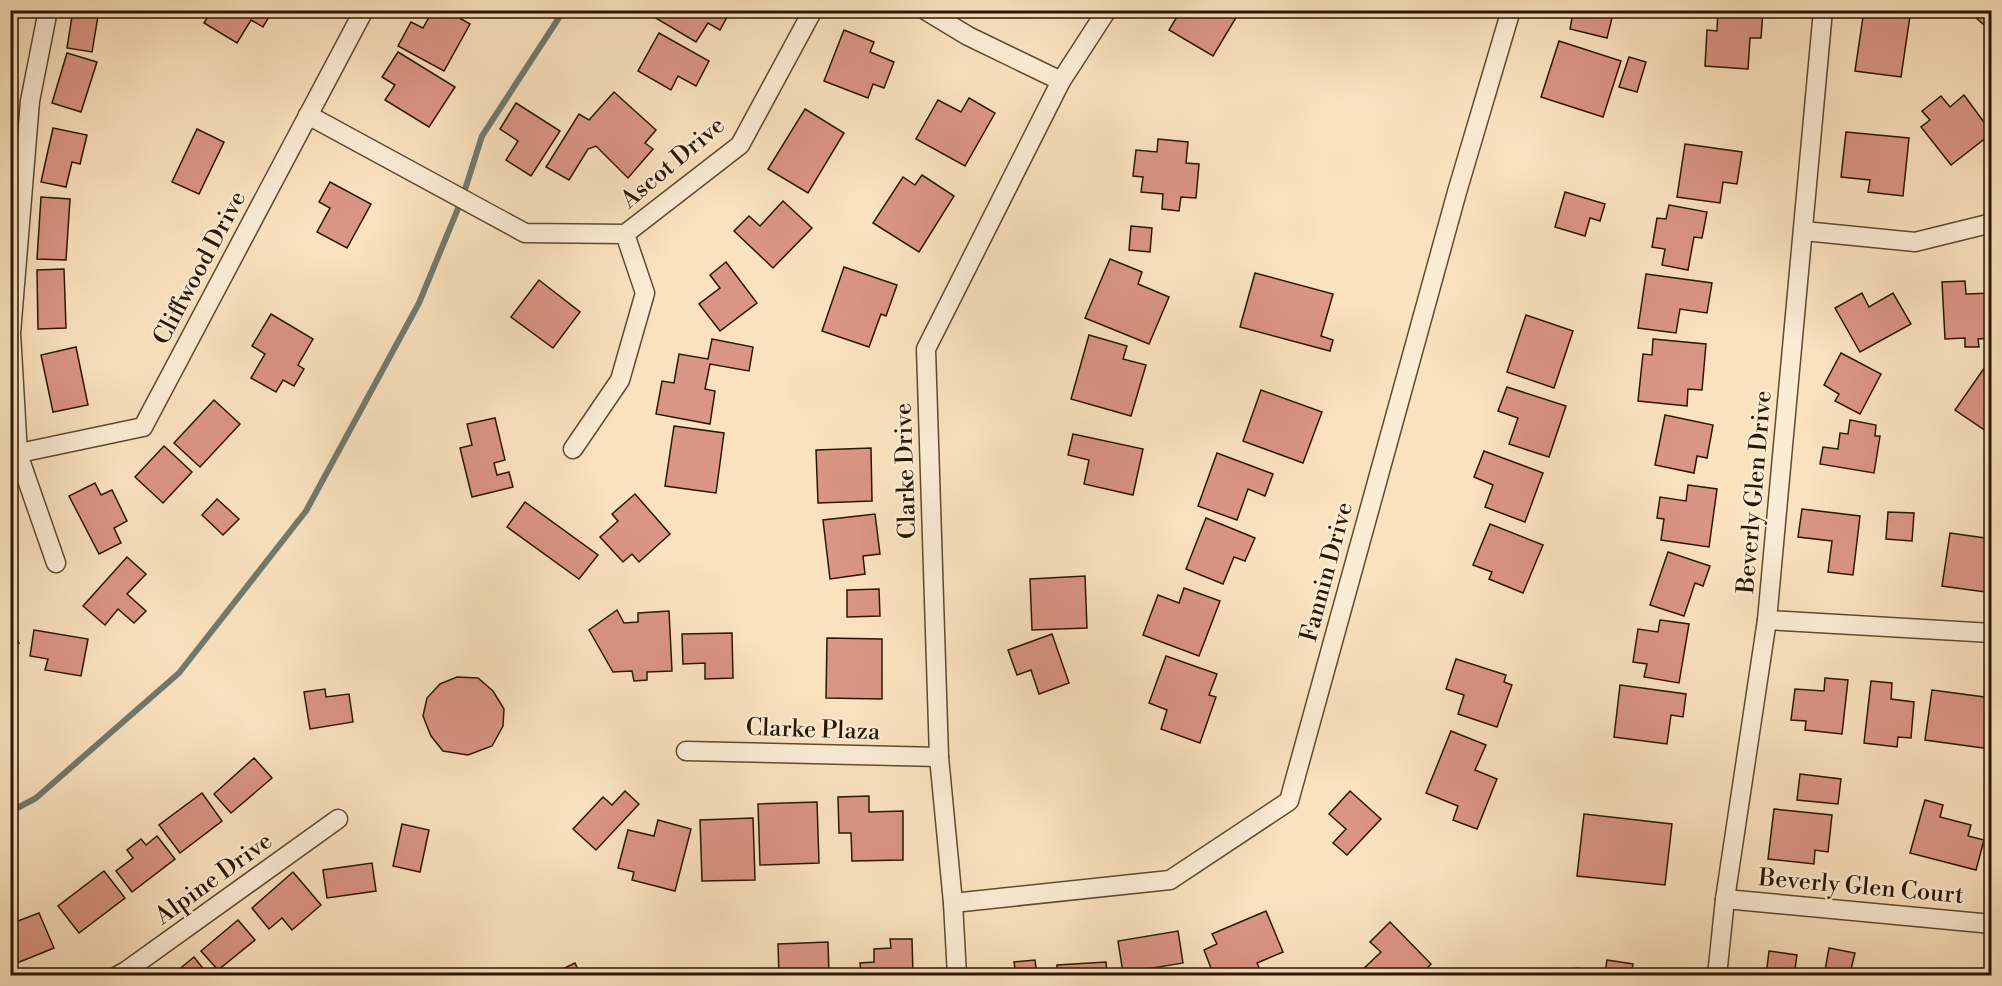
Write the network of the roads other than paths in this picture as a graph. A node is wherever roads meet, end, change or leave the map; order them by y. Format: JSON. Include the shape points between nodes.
{"nodes":[{"id":1,"x":48,"y":10,"type":"edge"},
{"id":2,"x":364,"y":10,"type":"edge"},
{"id":3,"x":813,"y":10,"type":"edge"},
{"id":4,"x":925,"y":10,"type":"edge"},
{"id":5,"x":1107,"y":10,"type":"edge"},
{"id":6,"x":1511,"y":10,"type":"edge"},
{"id":7,"x":1823,"y":10,"type":"edge"},
{"id":8,"x":1061,"y":81,"type":"junction"},
{"id":9,"x":308,"y":115,"type":"junction"},
{"id":10,"x":1992,"y":223,"type":"edge"},
{"id":11,"x":1804,"y":231,"type":"junction"},
{"id":12,"x":625,"y":234,"type":"junction"},
{"id":13,"x":573,"y":448,"type":"dead end"},
{"id":14,"x":14,"y":455,"type":"edge"},
{"id":15,"x":56,"y":563,"type":"dead end"},
{"id":16,"x":1767,"y":620,"type":"junction"},
{"id":17,"x":1992,"y":633,"type":"edge"},
{"id":18,"x":686,"y":751,"type":"dead end"},
{"id":19,"x":939,"y":758,"type":"junction"},
{"id":20,"x":338,"y":819,"type":"dead end"},
{"id":21,"x":1725,"y":899,"type":"junction"},
{"id":22,"x":953,"y":903,"type":"junction"},
{"id":23,"x":1992,"y":924,"type":"edge"},
{"id":24,"x":117,"y":975,"type":"edge"},
{"id":25,"x":957,"y":975,"type":"edge"},
{"id":26,"x":1717,"y":975,"type":"edge"}],
"edges":[{"from":1,"to":14,"type":"street","via":[[30,100],[11,333]]},
{"from":2,"to":9,"type":"street","name":"Cliffwood Drive"},
{"from":3,"to":12,"type":"street","name":"Ascot Drive","via":[[740,145]]},
{"from":4,"to":8,"type":"street","via":[[968,36]]},
{"from":5,"to":8,"type":"street","name":"Clarke Drive"},
{"from":6,"to":22,"type":"street","name":"Fannin Drive","via":[[1288,801],[1170,880]]},
{"from":7,"to":11,"type":"street","name":"Beverly Glen Drive"},
{"from":8,"to":19,"type":"street","name":"Clarke Drive","via":[[926,350]]},
{"from":9,"to":12,"type":"street","name":"Ascot Drive","via":[[525,233]]},
{"from":9,"to":14,"type":"street","name":"Cliffwood Drive","via":[[143,428]]},
{"from":10,"to":11,"type":"street","via":[[1915,242]]},
{"from":11,"to":16,"type":"street","name":"Beverly Glen Drive"},
{"from":12,"to":13,"type":"street","via":[[645,293],[620,380]]},
{"from":14,"to":15,"type":"street"},
{"from":16,"to":17,"type":"street"},
{"from":16,"to":21,"type":"street","name":"Beverly Glen Drive"},
{"from":18,"to":19,"type":"street","name":"Clarke Plaza"},
{"from":19,"to":22,"type":"street","name":"Clarke Drive"},
{"from":20,"to":24,"type":"street","name":"Alpine Drive"},
{"from":21,"to":23,"type":"street","name":"Beverly Glen Court"},
{"from":21,"to":26,"type":"street","name":"Beverly Glen Drive"},
{"from":22,"to":25,"type":"street","name":"Clarke Drive"}]}
